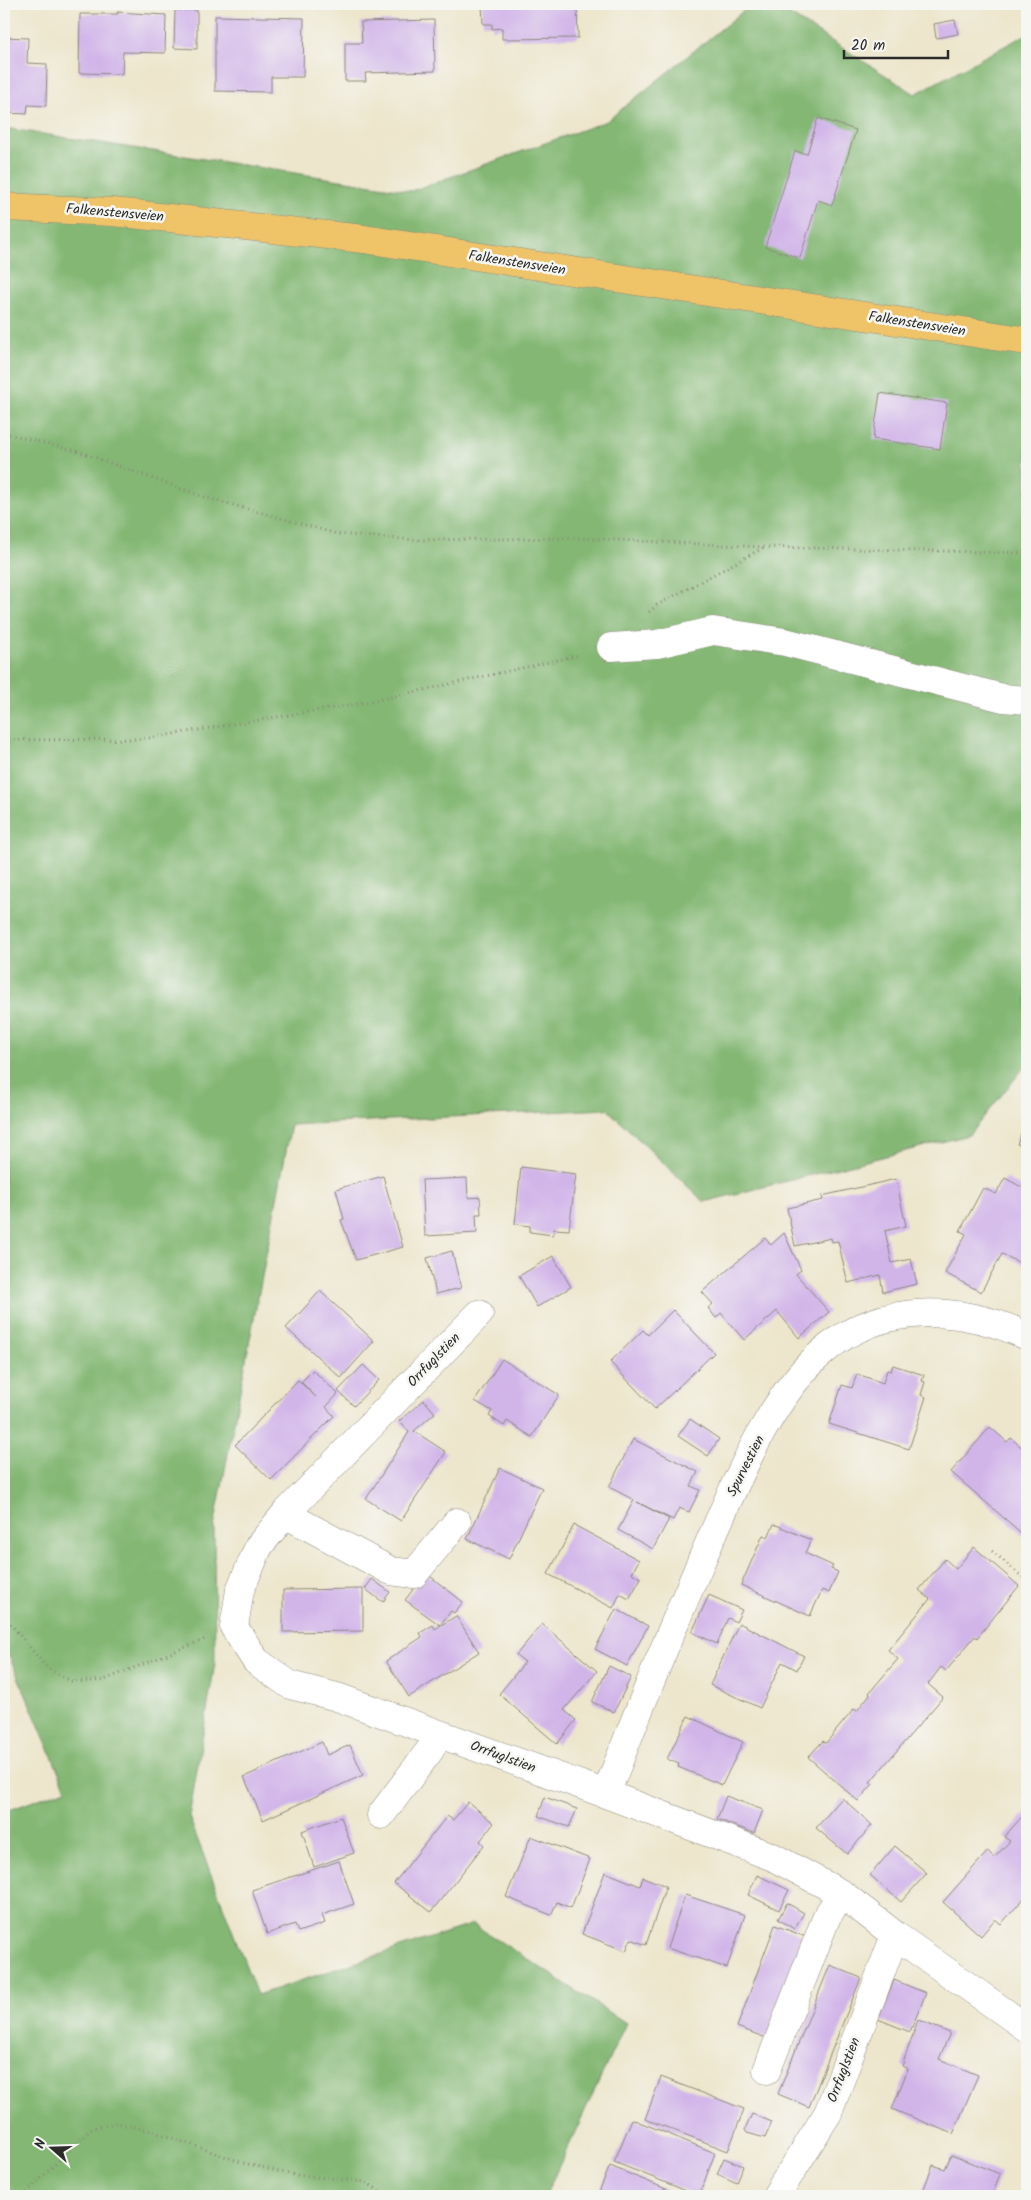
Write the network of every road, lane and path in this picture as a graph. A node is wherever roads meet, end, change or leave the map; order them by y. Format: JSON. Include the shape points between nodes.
{"nodes":[{"id":1,"x":4,"y":206,"type":"edge"},
{"id":2,"x":1027,"y":341,"type":"edge"},
{"id":3,"x":4,"y":433,"type":"edge"},
{"id":4,"x":766,"y":547,"type":"junction"},
{"id":5,"x":1027,"y":553,"type":"edge"},
{"id":6,"x":611,"y":647,"type":"junction"},
{"id":7,"x":1027,"y":700,"type":"edge"},
{"id":8,"x":4,"y":740,"type":"edge"},
{"id":9,"x":479,"y":1314,"type":"dead end"},
{"id":10,"x":1027,"y":1336,"type":"edge"},
{"id":11,"x":285,"y":1514,"type":"junction"},
{"id":12,"x":457,"y":1522,"type":"dead end"},
{"id":13,"x":992,"y":1551,"type":"dead end"},
{"id":14,"x":1027,"y":1581,"type":"edge"},
{"id":15,"x":4,"y":1616,"type":"edge"},
{"id":16,"x":234,"y":1627,"type":"junction"},
{"id":17,"x":438,"y":1734,"type":"junction"},
{"id":18,"x":606,"y":1794,"type":"junction"},
{"id":19,"x":381,"y":1815,"type":"dead end"},
{"id":20,"x":842,"y":1894,"type":"junction"},
{"id":21,"x":895,"y":1935,"type":"junction"},
{"id":22,"x":1027,"y":2028,"type":"edge"},
{"id":23,"x":767,"y":2070,"type":"dead end"},
{"id":24,"x":23,"y":2196,"type":"edge"},
{"id":25,"x":381,"y":2196,"type":"edge"},
{"id":26,"x":776,"y":2196,"type":"edge"}],
"edges":[{"from":1,"to":2,"type":"main road","name":"Falkenstensveien","via":[[113,212],[364,239]]},
{"from":3,"to":4,"type":"path","via":[[80,452],[201,496],[337,534],[416,540],[576,538]]},
{"from":4,"to":5,"type":"path"},
{"from":4,"to":6,"type":"path","via":[[657,604]]},
{"from":6,"to":7,"type":"street","via":[[657,644],[713,631],[785,642],[1003,698]]},
{"from":6,"to":8,"type":"path","via":[[369,702],[143,739]]},
{"from":9,"to":11,"type":"street","name":"Orrfuglstien"},
{"from":10,"to":18,"type":"street","name":"Spurvestien","via":[[962,1315],[919,1312],[870,1322],[825,1350],[791,1385],[731,1494],[654,1669]]},
{"from":11,"to":12,"type":"street","via":[[392,1570],[414,1574]]},
{"from":11,"to":16,"type":"street","name":"Orrfuglstien","via":[[259,1546],[240,1590]]},
{"from":13,"to":14,"type":"path"},
{"from":15,"to":16,"type":"path","via":[[47,1668],[73,1682],[104,1680]]},
{"from":16,"to":17,"type":"street","name":"Orrfuglstien","via":[[256,1661],[290,1685]]},
{"from":17,"to":18,"type":"street","name":"Orrfuglstien"},
{"from":17,"to":19,"type":"street","via":[[430,1750]]},
{"from":18,"to":20,"type":"street","name":"Orrfuglstien","via":[[773,1857]]},
{"from":20,"to":21,"type":"street","name":"Orrfuglstien"},
{"from":20,"to":23,"type":"street","via":[[827,1916]]},
{"from":21,"to":22,"type":"street","name":"Orrfuglstien"},
{"from":21,"to":26,"type":"street","name":"Orrfuglstien","via":[[828,2113]]},
{"from":24,"to":25,"type":"path","via":[[92,2128],[116,2123],[152,2130],[244,2163],[294,2175],[366,2182]]}]}
